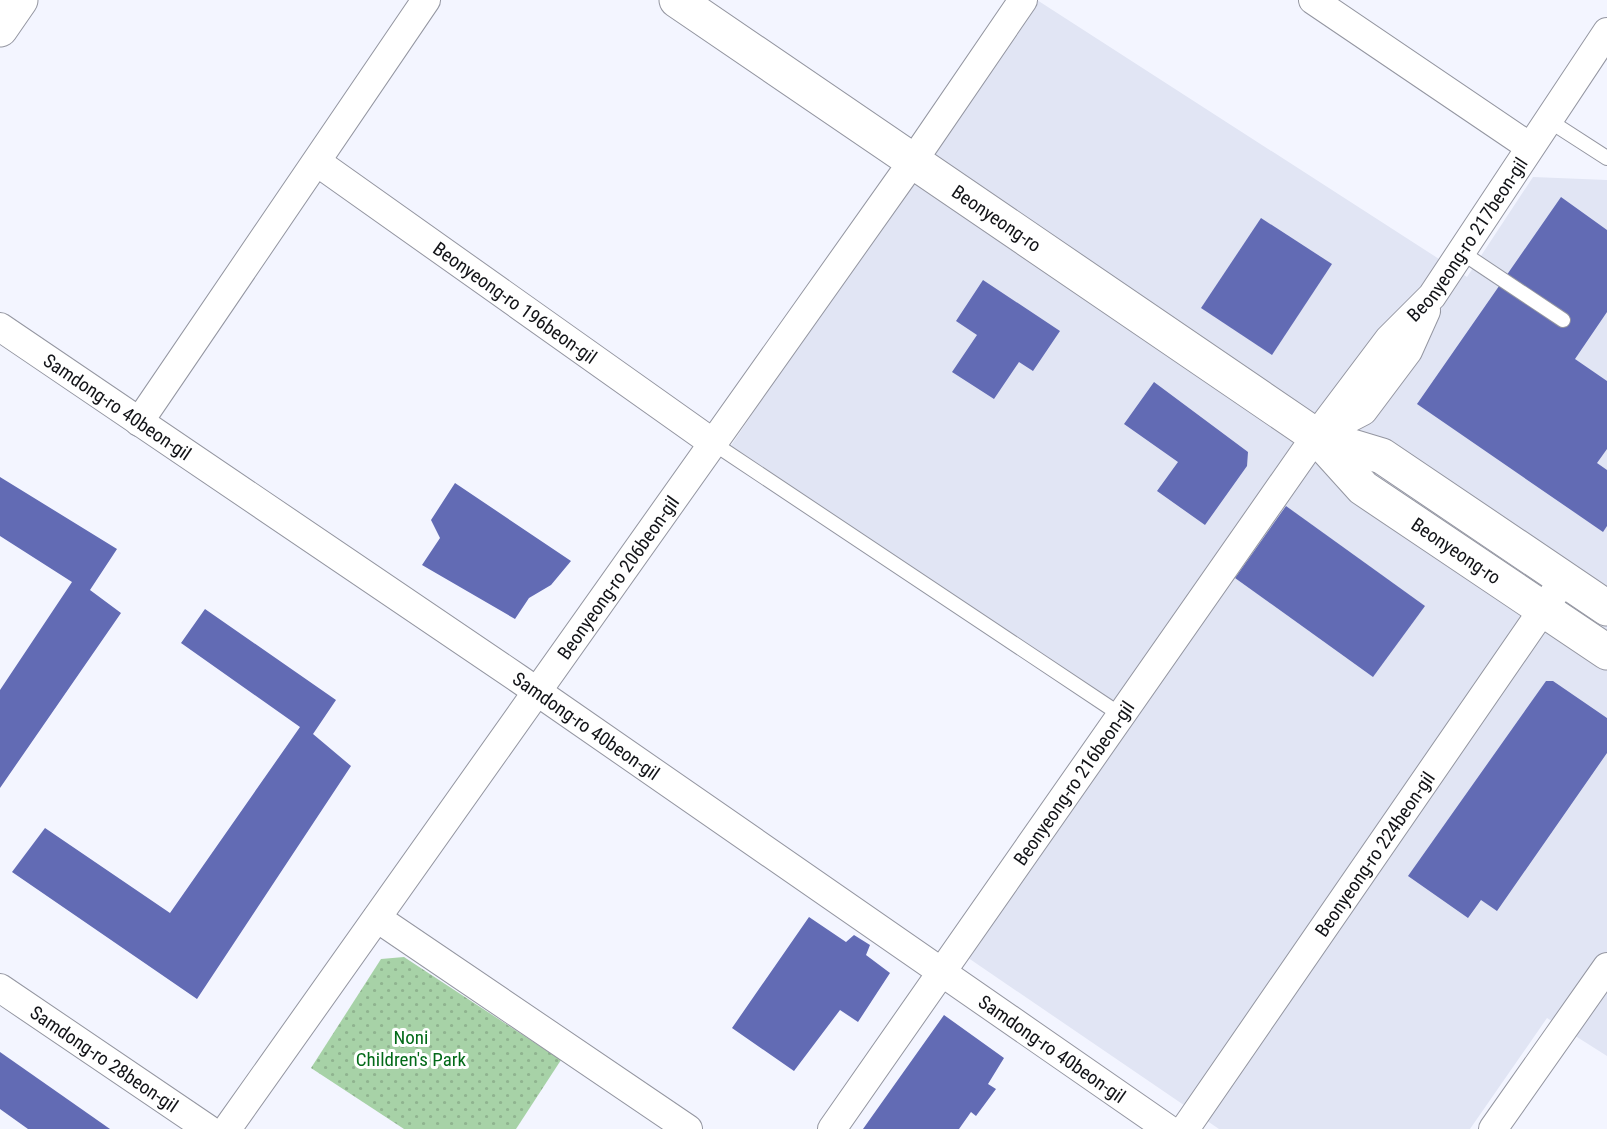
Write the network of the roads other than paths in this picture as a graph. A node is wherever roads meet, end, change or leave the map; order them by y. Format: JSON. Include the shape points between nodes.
{"nodes":[{"id":1,"x":20,"y":0,"type":"edge"},
{"id":2,"x":426,"y":0,"type":"edge"},
{"id":3,"x":677,"y":0,"type":"edge"},
{"id":4,"x":1023,"y":0,"type":"edge"},
{"id":5,"x":1313,"y":0,"type":"edge"},
{"id":6,"x":0,"y":29,"type":"edge"},
{"id":7,"x":1607,"y":32,"type":"edge"},
{"id":8,"x":1548,"y":120,"type":"junction"},
{"id":9,"x":1530,"y":147,"type":"junction"},
{"id":10,"x":1607,"y":158,"type":"edge"},
{"id":11,"x":913,"y":161,"type":"junction"},
{"id":12,"x":317,"y":162,"type":"junction"},
{"id":13,"x":1461,"y":252,"type":"junction"},
{"id":14,"x":1563,"y":320,"type":"dead end"},
{"id":15,"x":0,"y":327,"type":"edge"},
{"id":16,"x":139,"y":422,"type":"junction"},
{"id":17,"x":1316,"y":436,"type":"junction"},
{"id":18,"x":713,"y":443,"type":"junction"},
{"id":19,"x":1564,"y":579,"type":"junction"},
{"id":20,"x":1607,"y":608,"type":"edge"},
{"id":21,"x":1543,"y":610,"type":"junction"},
{"id":22,"x":1607,"y":653,"type":"edge"},
{"id":23,"x":537,"y":692,"type":"junction"},
{"id":24,"x":1121,"y":715,"type":"junction"},
{"id":25,"x":377,"y":918,"type":"junction"},
{"id":26,"x":1607,"y":967,"type":"edge"},
{"id":27,"x":942,"y":972,"type":"junction"},
{"id":28,"x":0,"y":988,"type":"edge"},
{"id":29,"x":208,"y":1129,"type":"edge"},
{"id":30,"x":227,"y":1129,"type":"edge"},
{"id":31,"x":688,"y":1129,"type":"edge"},
{"id":32,"x":832,"y":1129,"type":"edge"},
{"id":33,"x":1168,"y":1129,"type":"edge"},
{"id":34,"x":1185,"y":1129,"type":"edge"},
{"id":35,"x":1493,"y":1129,"type":"edge"}],
"edges":[{"from":1,"to":6,"type":"street"},
{"from":2,"to":12,"type":"street"},
{"from":3,"to":11,"type":"street","name":"Beonyeong-ro"},
{"from":4,"to":11,"type":"street","name":"Beonyeong-ro 206beon-gil"},
{"from":5,"to":9,"type":"street"},
{"from":7,"to":8,"type":"street","name":"Beonyeong-ro 217beon-gil"},
{"from":8,"to":9,"type":"street","name":"Beonyeong-ro 217beon-gil"},
{"from":8,"to":10,"type":"lane"},
{"from":9,"to":13,"type":"street","name":"Beonyeong-ro 217beon-gil"},
{"from":11,"to":17,"type":"street","name":"Beonyeong-ro"},
{"from":11,"to":18,"type":"street","name":"Beonyeong-ro 206beon-gil"},
{"from":12,"to":16,"type":"street"},
{"from":12,"to":18,"type":"street","name":"Beonyeong-ro 196beon-gil"},
{"from":13,"to":14,"type":"lane"},
{"from":13,"to":17,"type":"street","name":"Beonyeong-ro 217beon-gil","via":[[1432,296],[1389,339]]},
{"from":15,"to":16,"type":"street","name":"Samdong-ro 40beon-gil"},
{"from":16,"to":23,"type":"street","name":"Samdong-ro 40beon-gil"},
{"from":17,"to":19,"type":"street","name":"Beonyeong-ro","via":[[1382,456]]},
{"from":17,"to":21,"type":"street","name":"Beonyeong-ro","via":[[1363,488]]},
{"from":17,"to":24,"type":"street","name":"Beonyeong-ro 216beon-gil"},
{"from":18,"to":23,"type":"street","name":"Beonyeong-ro 206beon-gil"},
{"from":18,"to":24,"type":"lane"},
{"from":19,"to":20,"type":"street","name":"Beonyeong-ro"},
{"from":19,"to":21,"type":"street","name":"Beonyeong-ro 224beon-gil"},
{"from":21,"to":22,"type":"street","name":"Beonyeong-ro"},
{"from":21,"to":34,"type":"street","name":"Beonyeong-ro 224beon-gil"},
{"from":23,"to":25,"type":"street","name":"Beonyeong-ro 206beon-gil"},
{"from":23,"to":27,"type":"street","name":"Samdong-ro 40beon-gil"},
{"from":24,"to":27,"type":"street","name":"Beonyeong-ro 216beon-gil"},
{"from":25,"to":30,"type":"street","name":"Beonyeong-ro 206beon-gil"},
{"from":25,"to":31,"type":"street"},
{"from":26,"to":35,"type":"street"},
{"from":27,"to":32,"type":"street","name":"Beonyeong-ro 216beon-gil"},
{"from":27,"to":33,"type":"street","name":"Samdong-ro 40beon-gil"},
{"from":28,"to":29,"type":"street","name":"Samdong-ro 28beon-gil"}]}
